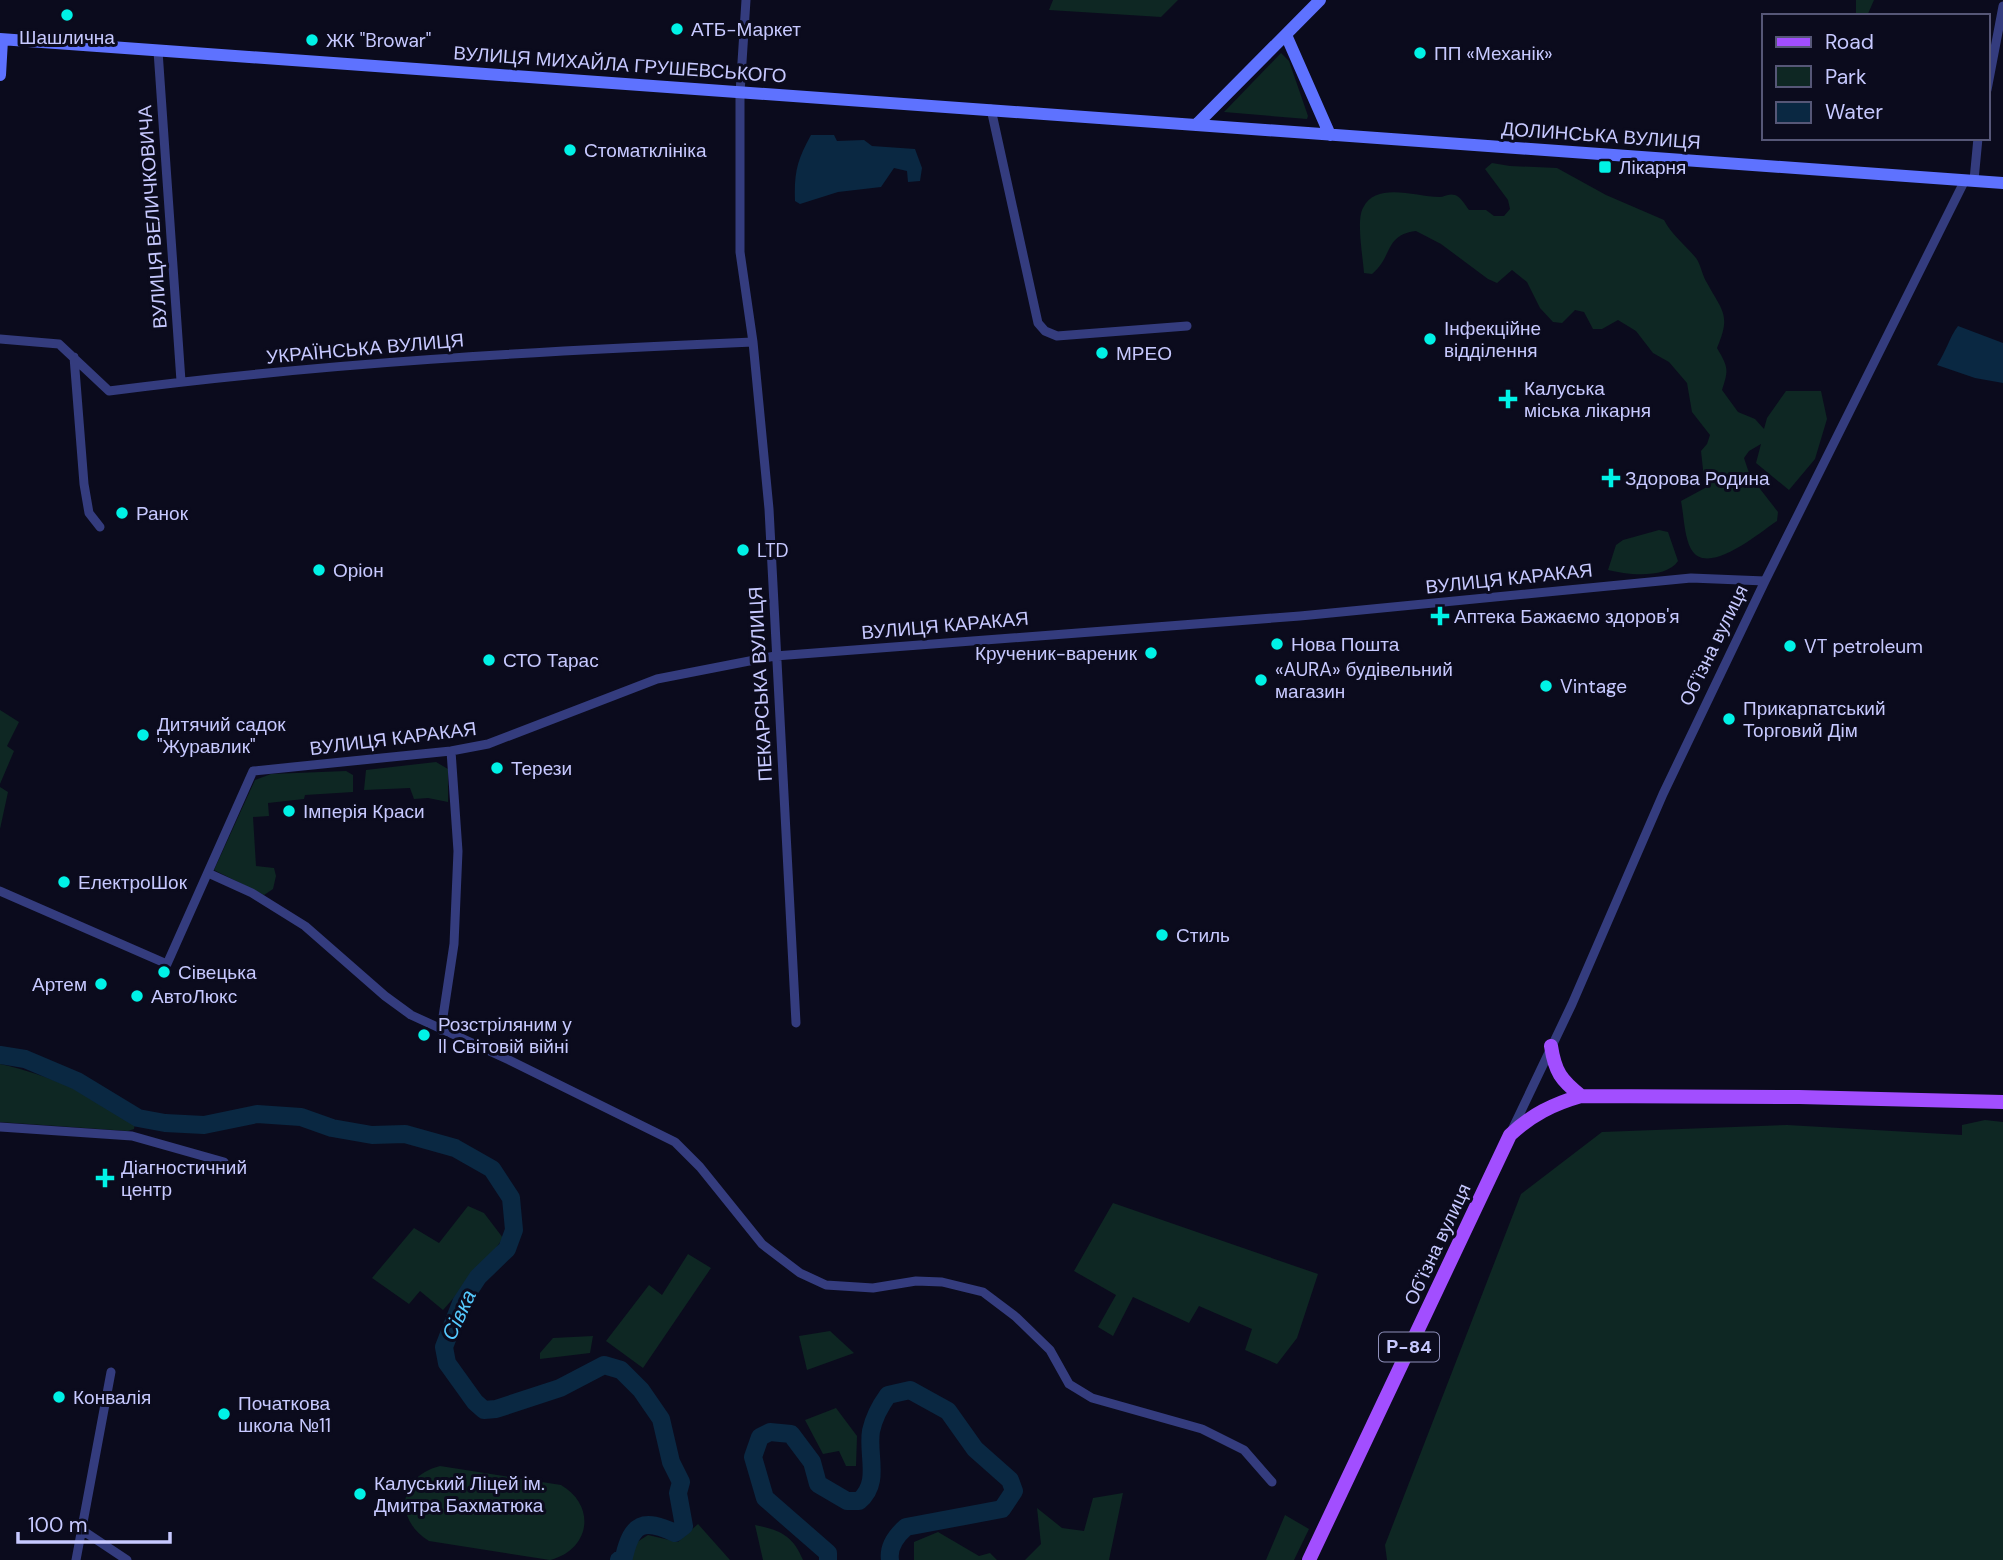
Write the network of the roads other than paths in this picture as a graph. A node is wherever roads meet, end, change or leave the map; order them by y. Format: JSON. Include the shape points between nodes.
{"nodes":[{"id":1,"x":746,"y":0,"type":"edge"},
{"id":2,"x":1320,"y":0,"type":"edge"},
{"id":3,"x":2003,"y":6,"type":"edge"},
{"id":4,"x":1286,"y":35,"type":"junction"},
{"id":5,"x":1,"y":39,"type":"edge"},
{"id":6,"x":158,"y":51,"type":"junction"},
{"id":7,"x":0,"y":75,"type":"edge"},
{"id":8,"x":1989,"y":80,"type":"edge"},
{"id":9,"x":740,"y":93,"type":"junction"},
{"id":10,"x":991,"y":109,"type":"junction"},
{"id":11,"x":1196,"y":125,"type":"junction"},
{"id":12,"x":1330,"y":135,"type":"junction"},
{"id":13,"x":1978,"y":140,"type":"edge"},
{"id":14,"x":1969,"y":180,"type":"junction"},
{"id":15,"x":2003,"y":183,"type":"edge"},
{"id":16,"x":1187,"y":326,"type":"dead end"},
{"id":17,"x":0,"y":339,"type":"edge"},
{"id":18,"x":753,"y":342,"type":"junction"},
{"id":19,"x":74,"y":357,"type":"junction"},
{"id":20,"x":181,"y":382,"type":"junction"},
{"id":21,"x":100,"y":527,"type":"dead end"},
{"id":22,"x":1765,"y":581,"type":"junction"},
{"id":23,"x":775,"y":656,"type":"junction"},
{"id":24,"x":452,"y":751,"type":"junction"},
{"id":25,"x":208,"y":873,"type":"junction"},
{"id":26,"x":0,"y":891,"type":"edge"},
{"id":27,"x":796,"y":1023,"type":"dead end"},
{"id":28,"x":441,"y":1030,"type":"junction"},
{"id":29,"x":1551,"y":1046,"type":"junction"},
{"id":30,"x":1581,"y":1096,"type":"junction"},
{"id":31,"x":2003,"y":1102,"type":"edge"},
{"id":32,"x":0,"y":1127,"type":"edge"},
{"id":33,"x":1510,"y":1135,"type":"junction"},
{"id":34,"x":224,"y":1162,"type":"dead end"},
{"id":35,"x":111,"y":1372,"type":"dead end"},
{"id":36,"x":1272,"y":1482,"type":"dead end"},
{"id":37,"x":82,"y":1530,"type":"junction"},
{"id":38,"x":76,"y":1560,"type":"edge"},
{"id":39,"x":127,"y":1560,"type":"edge"},
{"id":40,"x":1309,"y":1560,"type":"edge"}],
"edges":[{"from":1,"to":9,"type":"street","name":"ПЕКАРСЬКА ВУЛИЦЯ"},
{"from":2,"to":4,"type":"main road"},
{"from":3,"to":8,"type":"street"},
{"from":4,"to":11,"type":"main road"},
{"from":4,"to":12,"type":"main road"},
{"from":5,"to":6,"type":"main road","name":"ВУЛИЦЯ МИХАЙЛА ГРУШЕВСЬКОГО"},
{"from":5,"to":7,"type":"main road"},
{"from":6,"to":9,"type":"main road","name":"ВУЛИЦЯ МИХАЙЛА ГРУШЕВСЬКОГО"},
{"from":6,"to":20,"type":"street","name":"ВУЛИЦЯ ВЕЛИЧКОВИЧА"},
{"from":9,"to":10,"type":"main road","name":"ВУЛИЦЯ МИХАЙЛА ГРУШЕВСЬКОГО"},
{"from":9,"to":18,"type":"street","name":"ПЕКАРСЬКА ВУЛИЦЯ","via":[[740,252]]},
{"from":10,"to":11,"type":"main road","name":"ВУЛИЦЯ МИХАЙЛА ГРУШЕВСЬКОГО"},
{"from":10,"to":16,"type":"street","via":[[1038,323],[1045,331],[1056,336]]},
{"from":11,"to":12,"type":"main road","name":"ДОЛИНСЬКА ВУЛИЦЯ"},
{"from":12,"to":14,"type":"main road","name":"ДОЛИНСЬКА ВУЛИЦЯ"},
{"from":13,"to":14,"type":"street"},
{"from":14,"to":15,"type":"main road","name":"ДОЛИНСЬКА ВУЛИЦЯ"},
{"from":14,"to":22,"type":"street","name":"Обʼїзна вулиця"},
{"from":17,"to":19,"type":"street","name":"УКРАЇНСЬКА ВУЛИЦЯ","via":[[60,344]]},
{"from":18,"to":20,"type":"street","name":"УКРАЇНСЬКА ВУЛИЦЯ","via":[[433,359]]},
{"from":18,"to":23,"type":"street","name":"ПЕКАРСЬКА ВУЛИЦЯ","via":[[769,509]]},
{"from":19,"to":20,"type":"street","name":"УКРАЇНСЬКА ВУЛИЦЯ","via":[[109,391]]},
{"from":19,"to":21,"type":"street","via":[[84,484],[89,513]]},
{"from":22,"to":23,"type":"street","name":"ВУЛИЦЯ КАРАКАЯ","via":[[1691,578],[1312,615]]},
{"from":22,"to":29,"type":"street","name":"Обʼїзна вулиця","via":[[1663,794]]},
{"from":23,"to":24,"type":"street","name":"ВУЛИЦЯ КАРАКАЯ","via":[[657,679],[488,744]]},
{"from":23,"to":27,"type":"street","name":"ПЕКАРСЬКА ВУЛИЦЯ"},
{"from":24,"to":25,"type":"street","name":"ВУЛИЦЯ КАРАКАЯ","via":[[253,771]]},
{"from":24,"to":28,"type":"street","via":[[458,851],[454,944]]},
{"from":25,"to":26,"type":"street","via":[[167,964]]},
{"from":25,"to":28,"type":"street","via":[[304,926],[385,996]]},
{"from":28,"to":36,"type":"street","via":[[675,1142],[762,1244],[800,1273],[826,1285],[873,1288],[942,1282],[982,1292],[1050,1350],[1069,1384],[1092,1398],[1202,1429],[1244,1450]]},
{"from":29,"to":30,"type":"main road","via":[[1561,1078]]},
{"from":29,"to":33,"type":"street","name":"Обʼїзна вулиця"},
{"from":30,"to":31,"type":"main road","name":"Обʼїзна вулиця","number":"Р-84"},
{"from":30,"to":33,"type":"main road","name":"Обʼїзна вулиця","number":"Р-84","via":[[1527,1119]]},
{"from":32,"to":34,"type":"street","via":[[132,1136]]},
{"from":33,"to":40,"type":"main road","name":"Обʼїзна вулиця","number":"Р-84"},
{"from":35,"to":37,"type":"street"},
{"from":37,"to":38,"type":"street"},
{"from":37,"to":39,"type":"street"}]}
